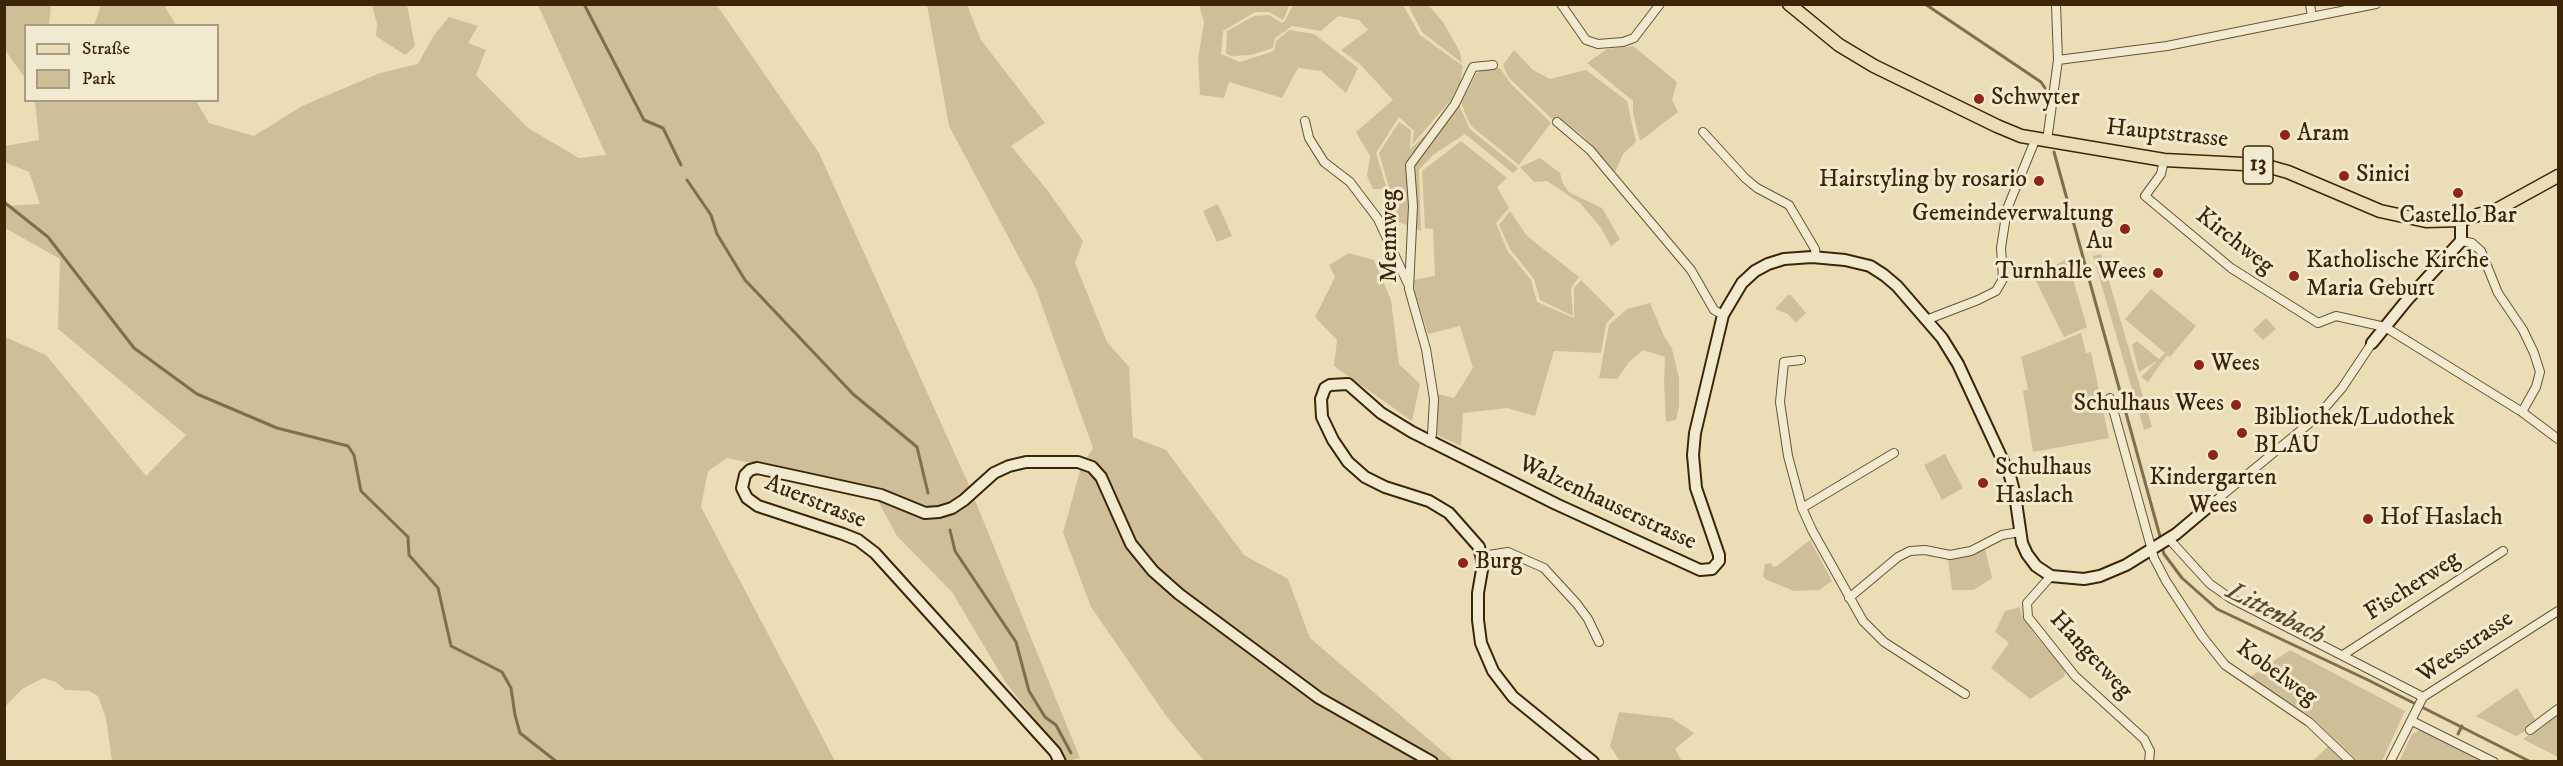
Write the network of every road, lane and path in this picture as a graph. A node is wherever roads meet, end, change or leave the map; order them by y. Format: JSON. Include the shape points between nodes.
{"nodes":[{"id":1,"x":1561,"y":4,"type":"edge"},
{"id":2,"x":1660,"y":4,"type":"edge"},
{"id":3,"x":1789,"y":4,"type":"edge"},
{"id":4,"x":2056,"y":4,"type":"edge"},
{"id":5,"x":2310,"y":4,"type":"edge"},
{"id":6,"x":2376,"y":4,"type":"edge"},
{"id":7,"x":2312,"y":16,"type":"junction"},
{"id":8,"x":2058,"y":60,"type":"junction"},
{"id":9,"x":1493,"y":65,"type":"dead end"},
{"id":10,"x":1305,"y":121,"type":"dead end"},
{"id":11,"x":1557,"y":122,"type":"dead end"},
{"id":12,"x":1703,"y":132,"type":"dead end"},
{"id":13,"x":2041,"y":140,"type":"junction"},
{"id":14,"x":2164,"y":160,"type":"junction"},
{"id":15,"x":2559,"y":176,"type":"edge"},
{"id":16,"x":2461,"y":220,"type":"junction"},
{"id":17,"x":2461,"y":241,"type":"junction"},
{"id":18,"x":1816,"y":258,"type":"junction"},
{"id":19,"x":1409,"y":289,"type":"junction"},
{"id":20,"x":1723,"y":315,"type":"junction"},
{"id":21,"x":1926,"y":320,"type":"junction"},
{"id":22,"x":2385,"y":327,"type":"junction"},
{"id":23,"x":2372,"y":343,"type":"joint"},
{"id":24,"x":1801,"y":360,"type":"dead end"},
{"id":25,"x":2110,"y":398,"type":"dead end"},
{"id":26,"x":2522,"y":412,"type":"junction"},
{"id":27,"x":2559,"y":439,"type":"edge"},
{"id":28,"x":1429,"y":442,"type":"junction"},
{"id":29,"x":1894,"y":453,"type":"dead end"},
{"id":30,"x":2214,"y":502,"type":"joint"},
{"id":31,"x":1802,"y":508,"type":"junction"},
{"id":32,"x":2020,"y":532,"type":"junction"},
{"id":33,"x":2161,"y":544,"type":"junction"},
{"id":34,"x":2503,"y":551,"type":"dead end"},
{"id":35,"x":1482,"y":556,"type":"junction"},
{"id":36,"x":2050,"y":576,"type":"junction"},
{"id":37,"x":1849,"y":598,"type":"junction"},
{"id":38,"x":2559,"y":610,"type":"edge"},
{"id":39,"x":1599,"y":642,"type":"dead end"},
{"id":40,"x":2343,"y":656,"type":"junction"},
{"id":41,"x":1965,"y":694,"type":"dead end"},
{"id":42,"x":2423,"y":698,"type":"junction"},
{"id":43,"x":2559,"y":709,"type":"edge"},
{"id":44,"x":2414,"y":718,"type":"junction"},
{"id":45,"x":2530,"y":730,"type":"dead end"},
{"id":46,"x":1060,"y":762,"type":"edge"},
{"id":47,"x":1432,"y":762,"type":"edge"},
{"id":48,"x":1593,"y":762,"type":"edge"},
{"id":49,"x":2149,"y":762,"type":"edge"},
{"id":50,"x":2351,"y":762,"type":"edge"},
{"id":51,"x":2390,"y":762,"type":"edge"},
{"id":52,"x":2494,"y":762,"type":"edge"}],
"edges":[{"from":1,"to":2,"type":"street","via":[[1586,40],[1598,44],[1634,38]]},
{"from":3,"to":13,"type":"main road","name":"Hauptstrasse","number":"13","via":[[1839,45],[1874,66],[1997,126]]},
{"from":4,"to":8,"type":"street"},
{"from":5,"to":7,"type":"street"},
{"from":6,"to":7,"type":"street"},
{"from":7,"to":8,"type":"street","via":[[2167,46]]},
{"from":8,"to":13,"type":"street"},
{"from":9,"to":19,"type":"street","name":"Mennweg","via":[[1473,67],[1455,104],[1410,165],[1413,206]]},
{"from":10,"to":19,"type":"street","via":[[1324,162],[1350,182],[1378,219]]},
{"from":11,"to":20,"type":"street","via":[[1590,150],[1691,270],[1714,310]]},
{"from":12,"to":18,"type":"street","via":[[1745,178],[1789,205],[1815,249]]},
{"from":13,"to":14,"type":"main road","name":"Hauptstrasse","number":"13"},
{"from":13,"to":21,"type":"street","via":[[2007,209],[2000,285],[1978,300]]},
{"from":14,"to":16,"type":"main road","name":"Hauptstrasse","number":"13","via":[[2263,165],[2402,218]]},
{"from":14,"to":22,"type":"street","name":"Kirchweg","via":[[2161,174],[2145,196],[2231,268],[2318,323],[2336,316]]},
{"from":15,"to":16,"type":"main road","name":"Hauptstrasse","number":"13","via":[[2498,209]]},
{"from":16,"to":17,"type":"street"},
{"from":17,"to":22,"type":"street"},
{"from":17,"to":26,"type":"street","via":[[2472,243],[2481,251],[2498,292],[2534,353],[2540,372]]},
{"from":18,"to":20,"type":"street","name":"Walzenhauserstrasse","via":[[1784,259],[1755,271],[1734,294]]},
{"from":18,"to":21,"type":"street","name":"Walzenhauserstrasse","via":[[1870,266],[1897,286]]},
{"from":19,"to":28,"type":"street","name":"Mennweg","via":[[1426,349],[1434,399]]},
{"from":20,"to":28,"type":"street","name":"Walzenhauserstrasse","via":[[1693,455],[1696,488],[1719,555],[1712,569],[1700,570]]},
{"from":21,"to":32,"type":"street","name":"Walzenhauserstrasse","via":[[1958,364],[2010,476]]},
{"from":22,"to":23,"type":"street"},
{"from":22,"to":26,"type":"street","name":"Kirchweg"},
{"from":23,"to":30,"type":"street","via":[[2317,417]]},
{"from":24,"to":31,"type":"street","via":[[1784,362],[1780,402],[1788,456]]},
{"from":25,"to":33,"type":"street","name":"Kobelweg"},
{"from":26,"to":27,"type":"street","name":"Kirchweg"},
{"from":28,"to":35,"type":"street","name":"Walzenhauserstrasse","via":[[1381,413],[1348,384],[1330,385],[1323,393],[1320,405],[1324,426],[1348,462],[1365,477],[1429,501],[1449,513]]},
{"from":29,"to":31,"type":"street"},
{"from":30,"to":33,"type":"street"},
{"from":31,"to":37,"type":"street"},
{"from":32,"to":36,"type":"street","name":"Walzenhauserstrasse","via":[[2026,554]]},
{"from":32,"to":37,"type":"street","via":[[1950,555],[1910,551]]},
{"from":33,"to":36,"type":"street","via":[[2100,576]]},
{"from":33,"to":40,"type":"street","via":[[2230,598]]},
{"from":33,"to":50,"type":"street","name":"Kobelweg","via":[[2166,581],[2225,664],[2309,722]]},
{"from":34,"to":40,"type":"street","name":"Fischerweg"},
{"from":35,"to":39,"type":"street","via":[[1508,552],[1544,568],[1577,604]]},
{"from":35,"to":48,"type":"street","via":[[1478,620],[1481,643],[1493,671],[1513,697]]},
{"from":36,"to":49,"type":"street","name":"Hangetweg","via":[[2027,603],[2028,617],[2075,676],[2144,739],[2150,751]]},
{"from":37,"to":41,"type":"street","via":[[1863,621],[1884,642]]},
{"from":38,"to":42,"type":"street","name":"Weesstrasse"},
{"from":40,"to":42,"type":"street"},
{"from":42,"to":44,"type":"street","name":"Weesstrasse"},
{"from":43,"to":45,"type":"street"},
{"from":44,"to":51,"type":"street","name":"Weesstrasse"},
{"from":44,"to":52,"type":"street"},
{"from":46,"to":47,"type":"street","name":"Auerstrasse","via":[[875,553],[843,534],[759,506],[747,498],[742,488],[750,470],[757,468],[881,495],[925,513],[952,508],[994,473],[1009,466],[1026,462],[1078,462],[1092,467],[1101,477],[1131,544],[1179,594],[1319,698]]}]}
